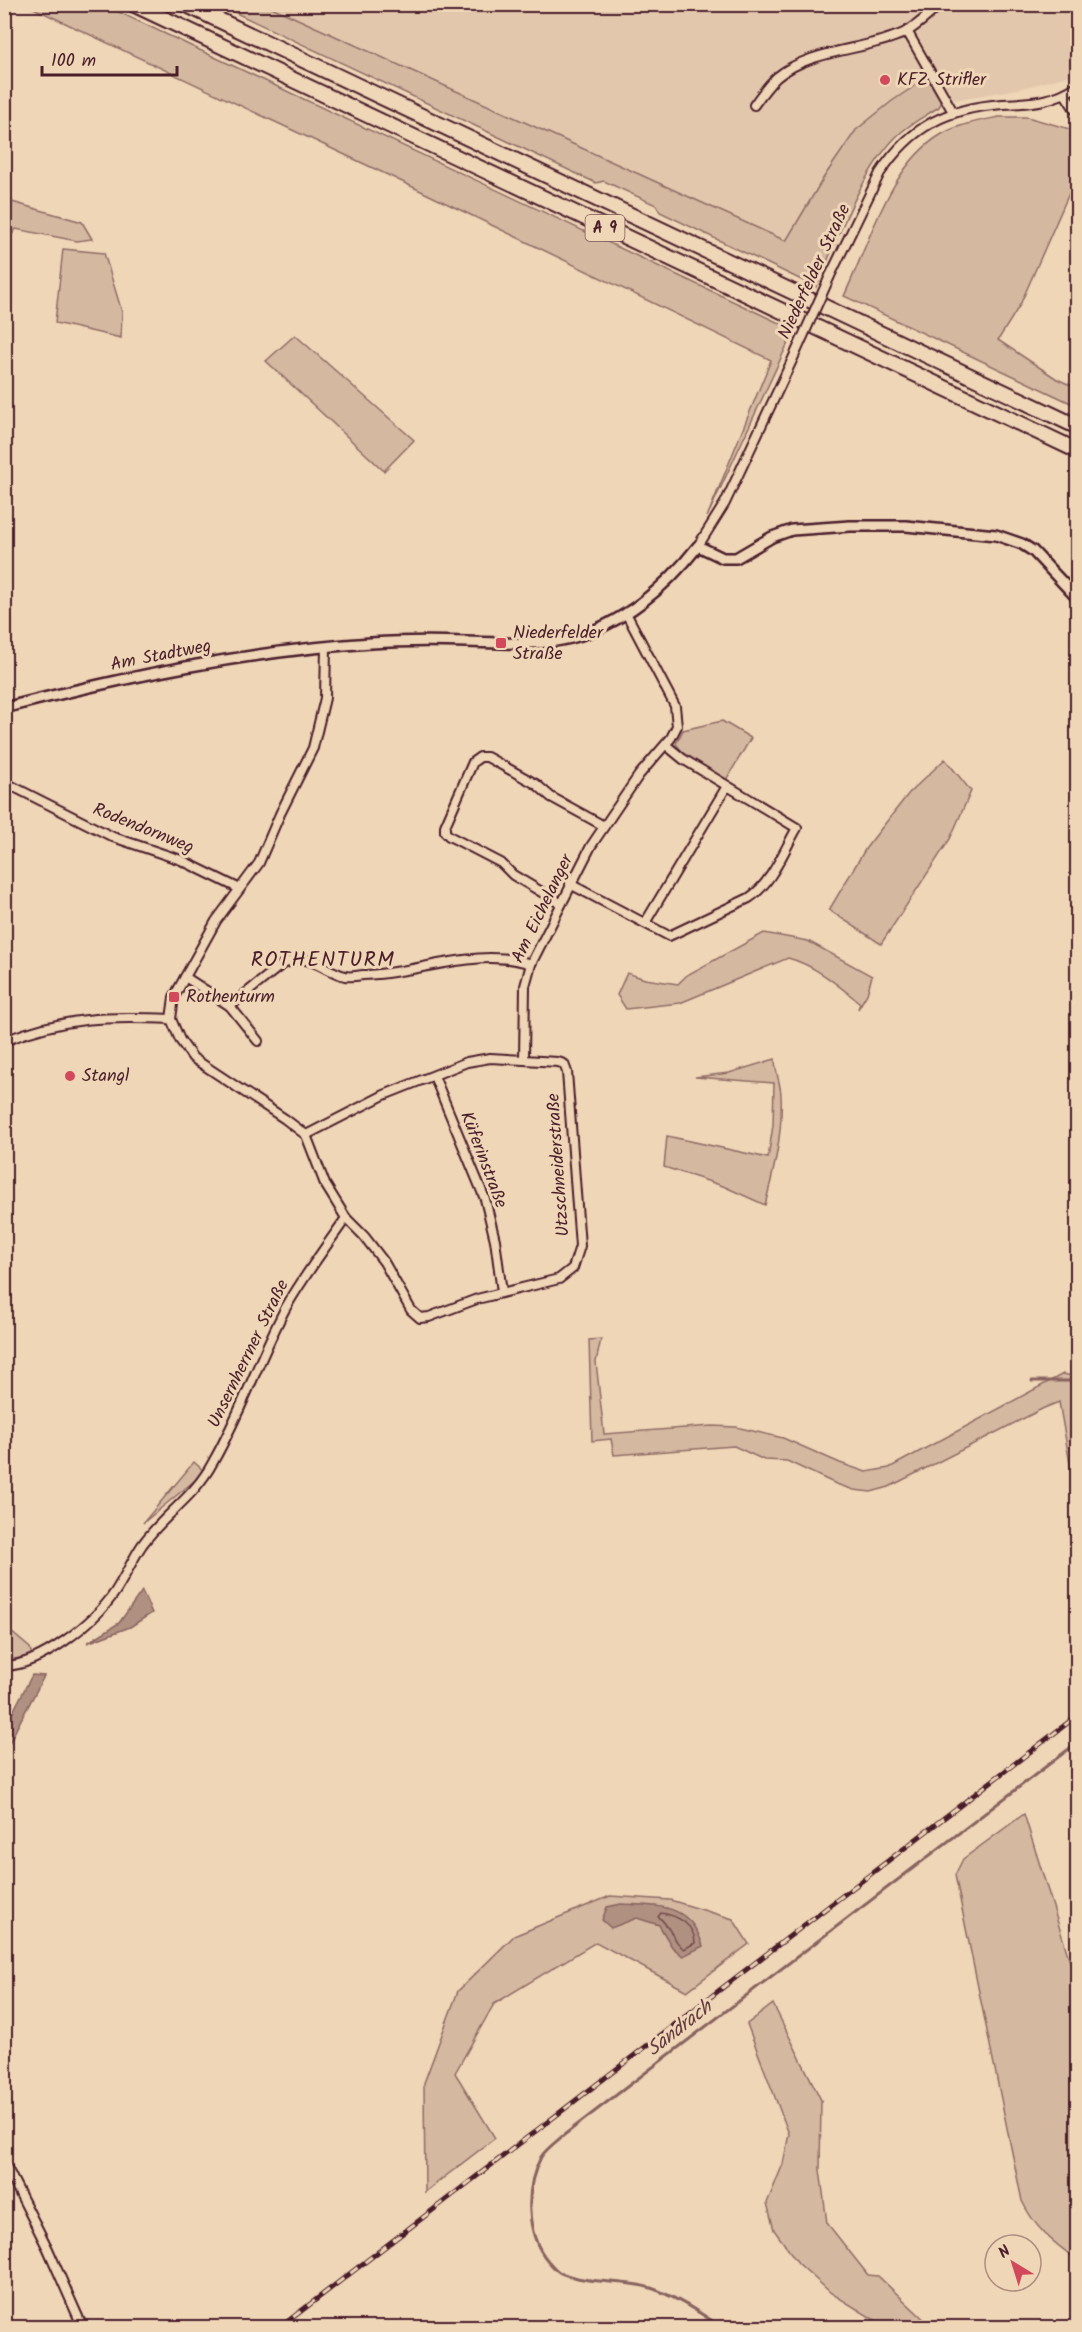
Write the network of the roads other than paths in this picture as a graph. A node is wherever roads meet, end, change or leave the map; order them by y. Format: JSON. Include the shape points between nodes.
{"nodes":[{"id":1,"x":133,"y":4,"type":"edge"},
{"id":2,"x":185,"y":4,"type":"edge"},
{"id":3,"x":941,"y":4,"type":"edge"},
{"id":4,"x":907,"y":32,"type":"junction"},
{"id":5,"x":1077,"y":85,"type":"edge"},
{"id":6,"x":1065,"y":93,"type":"junction"},
{"id":7,"x":754,"y":105,"type":"dead end"},
{"id":8,"x":953,"y":112,"type":"junction"},
{"id":9,"x":1077,"y":114,"type":"edge"},
{"id":10,"x":1077,"y":427,"type":"edge"},
{"id":11,"x":1077,"y":451,"type":"edge"},
{"id":12,"x":698,"y":546,"type":"junction"},
{"id":13,"x":1077,"y":599,"type":"edge"},
{"id":14,"x":626,"y":613,"type":"junction"},
{"id":15,"x":326,"y":646,"type":"junction"},
{"id":16,"x":4,"y":708,"type":"edge"},
{"id":17,"x":666,"y":745,"type":"junction"},
{"id":18,"x":4,"y":782,"type":"edge"},
{"id":19,"x":727,"y":786,"type":"junction"},
{"id":20,"x":604,"y":826,"type":"junction"},
{"id":21,"x":570,"y":884,"type":"junction"},
{"id":22,"x":238,"y":888,"type":"junction"},
{"id":23,"x":560,"y":903,"type":"junction"},
{"id":24,"x":645,"y":922,"type":"junction"},
{"id":25,"x":531,"y":964,"type":"junction"},
{"id":26,"x":185,"y":977,"type":"junction"},
{"id":27,"x":230,"y":1006,"type":"junction"},
{"id":28,"x":171,"y":1019,"type":"junction"},
{"id":29,"x":4,"y":1041,"type":"edge"},
{"id":30,"x":258,"y":1041,"type":"dead end"},
{"id":31,"x":524,"y":1060,"type":"junction"},
{"id":32,"x":434,"y":1076,"type":"junction"},
{"id":33,"x":306,"y":1136,"type":"junction"},
{"id":34,"x":346,"y":1218,"type":"junction"},
{"id":35,"x":502,"y":1292,"type":"junction"},
{"id":36,"x":5,"y":1669,"type":"edge"},
{"id":37,"x":4,"y":2162,"type":"edge"},
{"id":38,"x":83,"y":2328,"type":"edge"}],
"edges":[{"from":1,"to":11,"type":"highway","number":"A 9"},
{"from":2,"to":10,"type":"highway","number":"A 9"},
{"from":3,"to":4,"type":"street"},
{"from":4,"to":7,"type":"street","via":[[794,66],[779,75]]},
{"from":4,"to":8,"type":"street"},
{"from":5,"to":6,"type":"street","name":"Niederfelder Straße"},
{"from":6,"to":8,"type":"street","name":"Niederfelder Straße","via":[[1037,102]]},
{"from":6,"to":9,"type":"street"},
{"from":8,"to":12,"type":"street","name":"Niederfelder Straße","bridge":true,"via":[[921,128],[880,173],[725,503]]},
{"from":12,"to":13,"type":"street","via":[[723,558],[736,558],[792,530],[850,526],[906,526],[996,535],[1033,551]]},
{"from":12,"to":14,"type":"street","name":"Niederfelder Straße","via":[[672,577]]},
{"from":14,"to":15,"type":"street","name":"Niederfelder Straße","via":[[591,631],[554,641]]},
{"from":14,"to":17,"type":"street","name":"Am Eichelanger","via":[[675,706],[676,726]]},
{"from":15,"to":16,"type":"street","name":"Am Stadtweg","via":[[183,668]]},
{"from":15,"to":22,"type":"street","via":[[326,698],[313,748],[258,863]]},
{"from":17,"to":19,"type":"street"},
{"from":17,"to":20,"type":"street","name":"Am Eichelanger","via":[[639,775]]},
{"from":18,"to":22,"type":"street","name":"Rodendornweg","via":[[113,837],[181,860]]},
{"from":19,"to":24,"type":"street"},
{"from":19,"to":24,"type":"street","via":[[797,828],[766,881],[749,898],[669,936]]},
{"from":20,"to":21,"type":"street","name":"Am Eichelanger"},
{"from":20,"to":23,"type":"street","via":[[487,757],[473,762],[445,832],[501,863],[513,875]]},
{"from":21,"to":23,"type":"street","name":"Am Eichelanger"},
{"from":21,"to":24,"type":"street"},
{"from":22,"to":26,"type":"street"},
{"from":23,"to":25,"type":"street","name":"Am Eichelanger"},
{"from":25,"to":27,"type":"street","via":[[504,957],[482,958],[345,975],[297,960],[288,962]]},
{"from":25,"to":31,"type":"street","name":"Am Eichelanger","via":[[525,986]]},
{"from":26,"to":27,"type":"street"},
{"from":26,"to":28,"type":"street","via":[[174,997]]},
{"from":27,"to":30,"type":"street"},
{"from":28,"to":29,"type":"street","via":[[90,1018],[44,1026]]},
{"from":28,"to":33,"type":"street","via":[[193,1058]]},
{"from":31,"to":32,"type":"street","via":[[478,1059]]},
{"from":31,"to":35,"type":"street","name":"Utzschneiderstraße","via":[[558,1062],[567,1071],[579,1253],[573,1268],[559,1279]]},
{"from":32,"to":33,"type":"street","via":[[384,1095]]},
{"from":32,"to":35,"type":"street","name":"Küferinstraße","via":[[485,1199]]},
{"from":33,"to":34,"type":"street","via":[[325,1184]]},
{"from":34,"to":35,"type":"street","name":"Utzschneiderstraße","via":[[378,1255],[411,1310],[420,1318]]},
{"from":34,"to":36,"type":"street","name":"Unsernherrner Straße","via":[[286,1308],[207,1473],[141,1546],[104,1607],[42,1656]]},
{"from":37,"to":38,"type":"street"}]}
